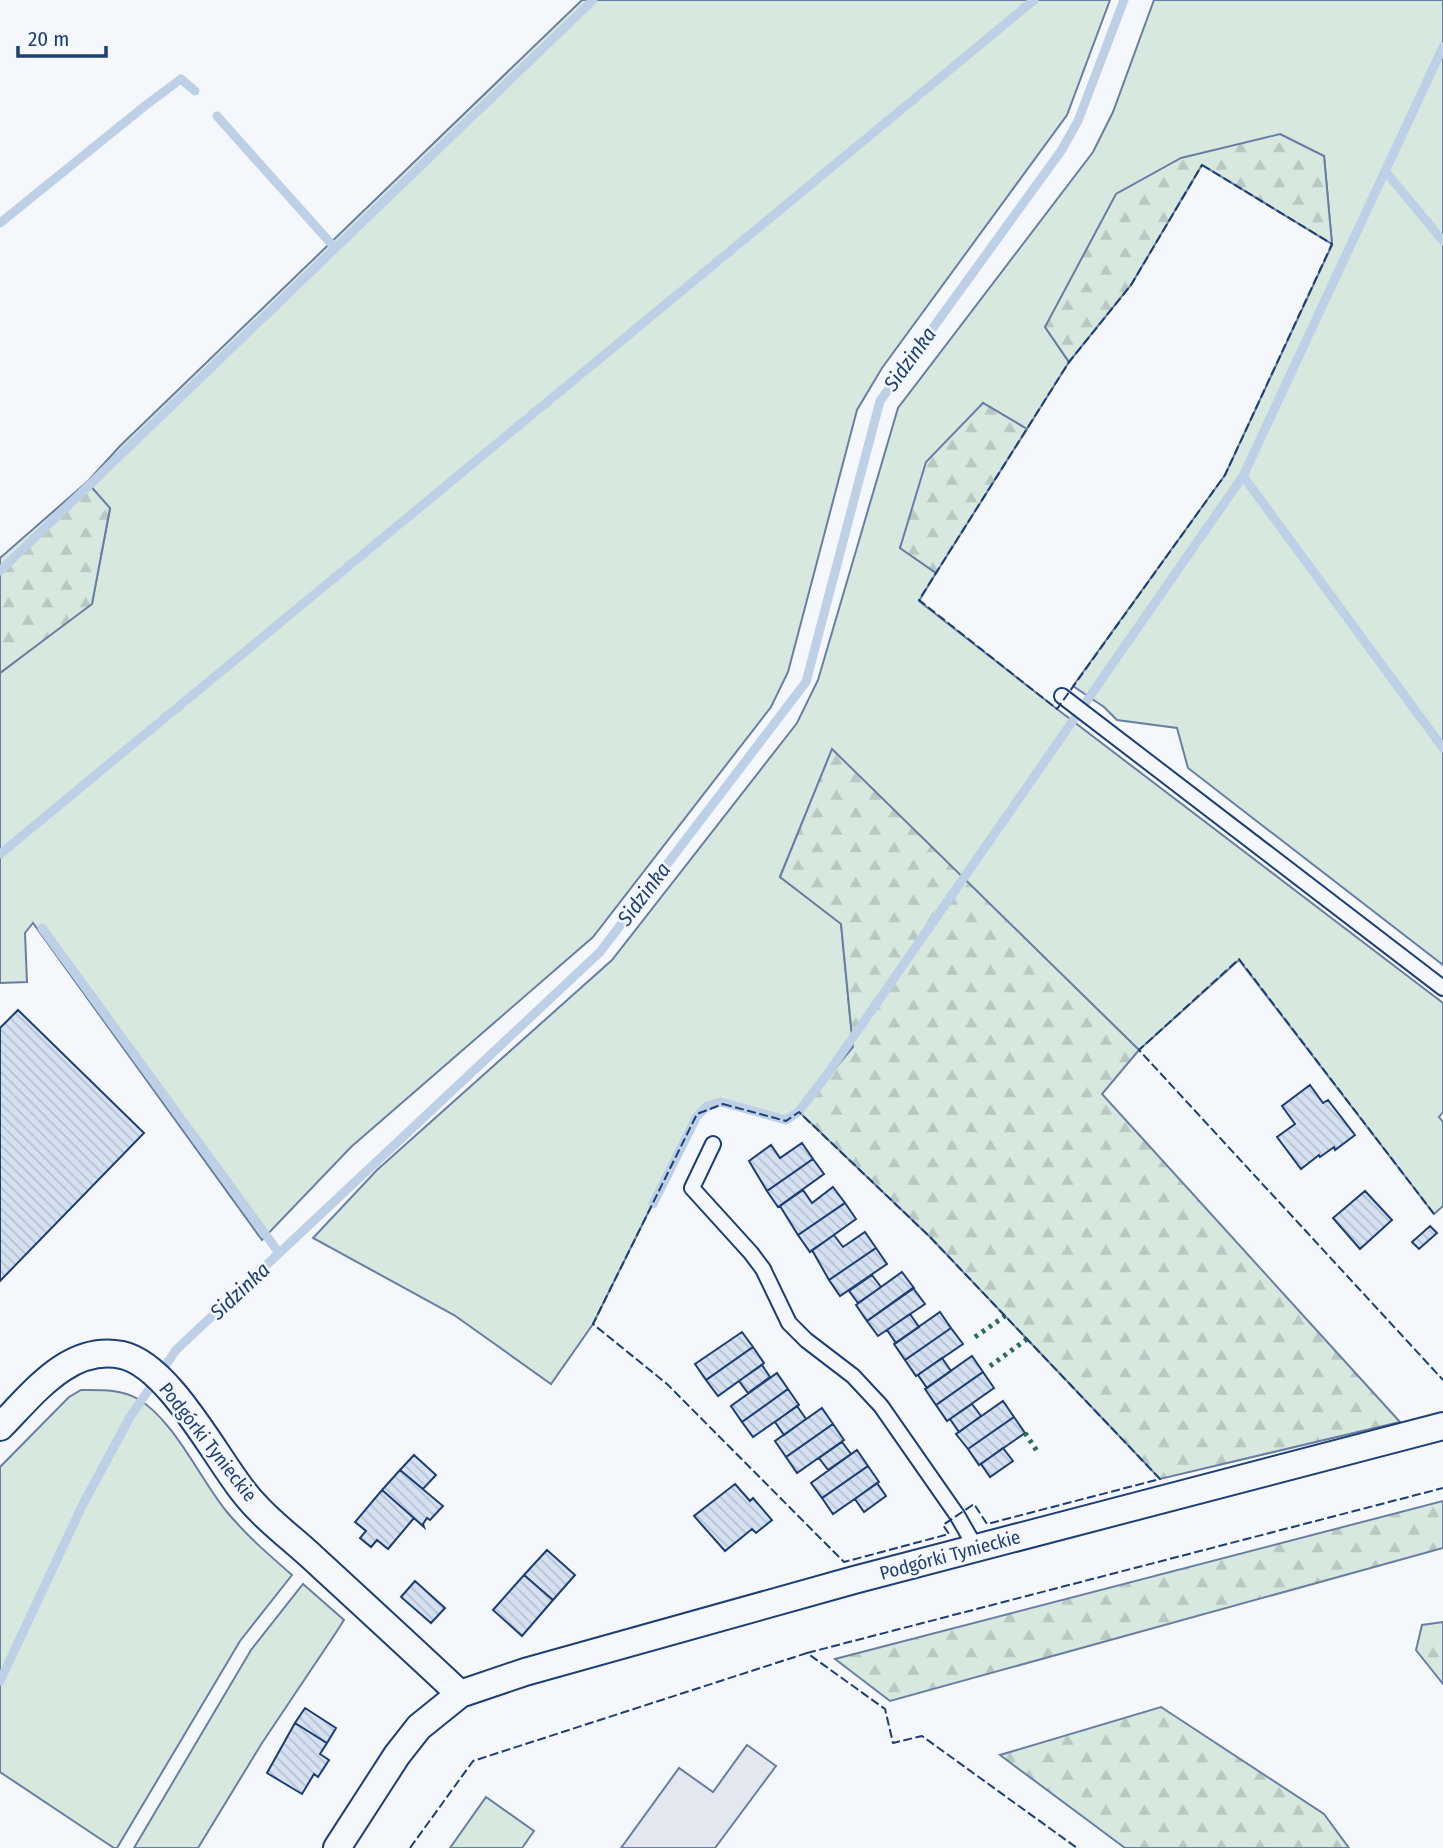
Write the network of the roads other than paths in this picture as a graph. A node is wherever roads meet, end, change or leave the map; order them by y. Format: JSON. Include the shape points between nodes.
{"nodes":[{"id":1,"x":1062,"y":696,"type":"dead end"},
{"id":2,"x":1443,"y":988,"type":"edge"},
{"id":3,"x":713,"y":1144,"type":"dead end"},
{"id":4,"x":1443,"y":1426,"type":"edge"},
{"id":5,"x":0,"y":1427,"type":"edge"},
{"id":6,"x":976,"y":1548,"type":"junction"},
{"id":7,"x":460,"y":1694,"type":"junction"},
{"id":8,"x":337,"y":1848,"type":"edge"}],
"edges":[{"from":1,"to":2,"type":"lane"},
{"from":3,"to":6,"type":"lane","via":[[692,1188],[763,1269],[789,1323],[853,1376],[881,1406]]},
{"from":4,"to":6,"type":"street","name":"Podgórki Tynieckie"},
{"from":5,"to":7,"type":"street","name":"Podgórki Tynieckie","via":[[73,1361],[106,1353],[139,1360],[173,1391],[244,1493]]},
{"from":6,"to":7,"type":"street","name":"Podgórki Tynieckie"},
{"from":7,"to":8,"type":"street","name":"Podgórki Tynieckie","via":[[419,1727]]}]}
